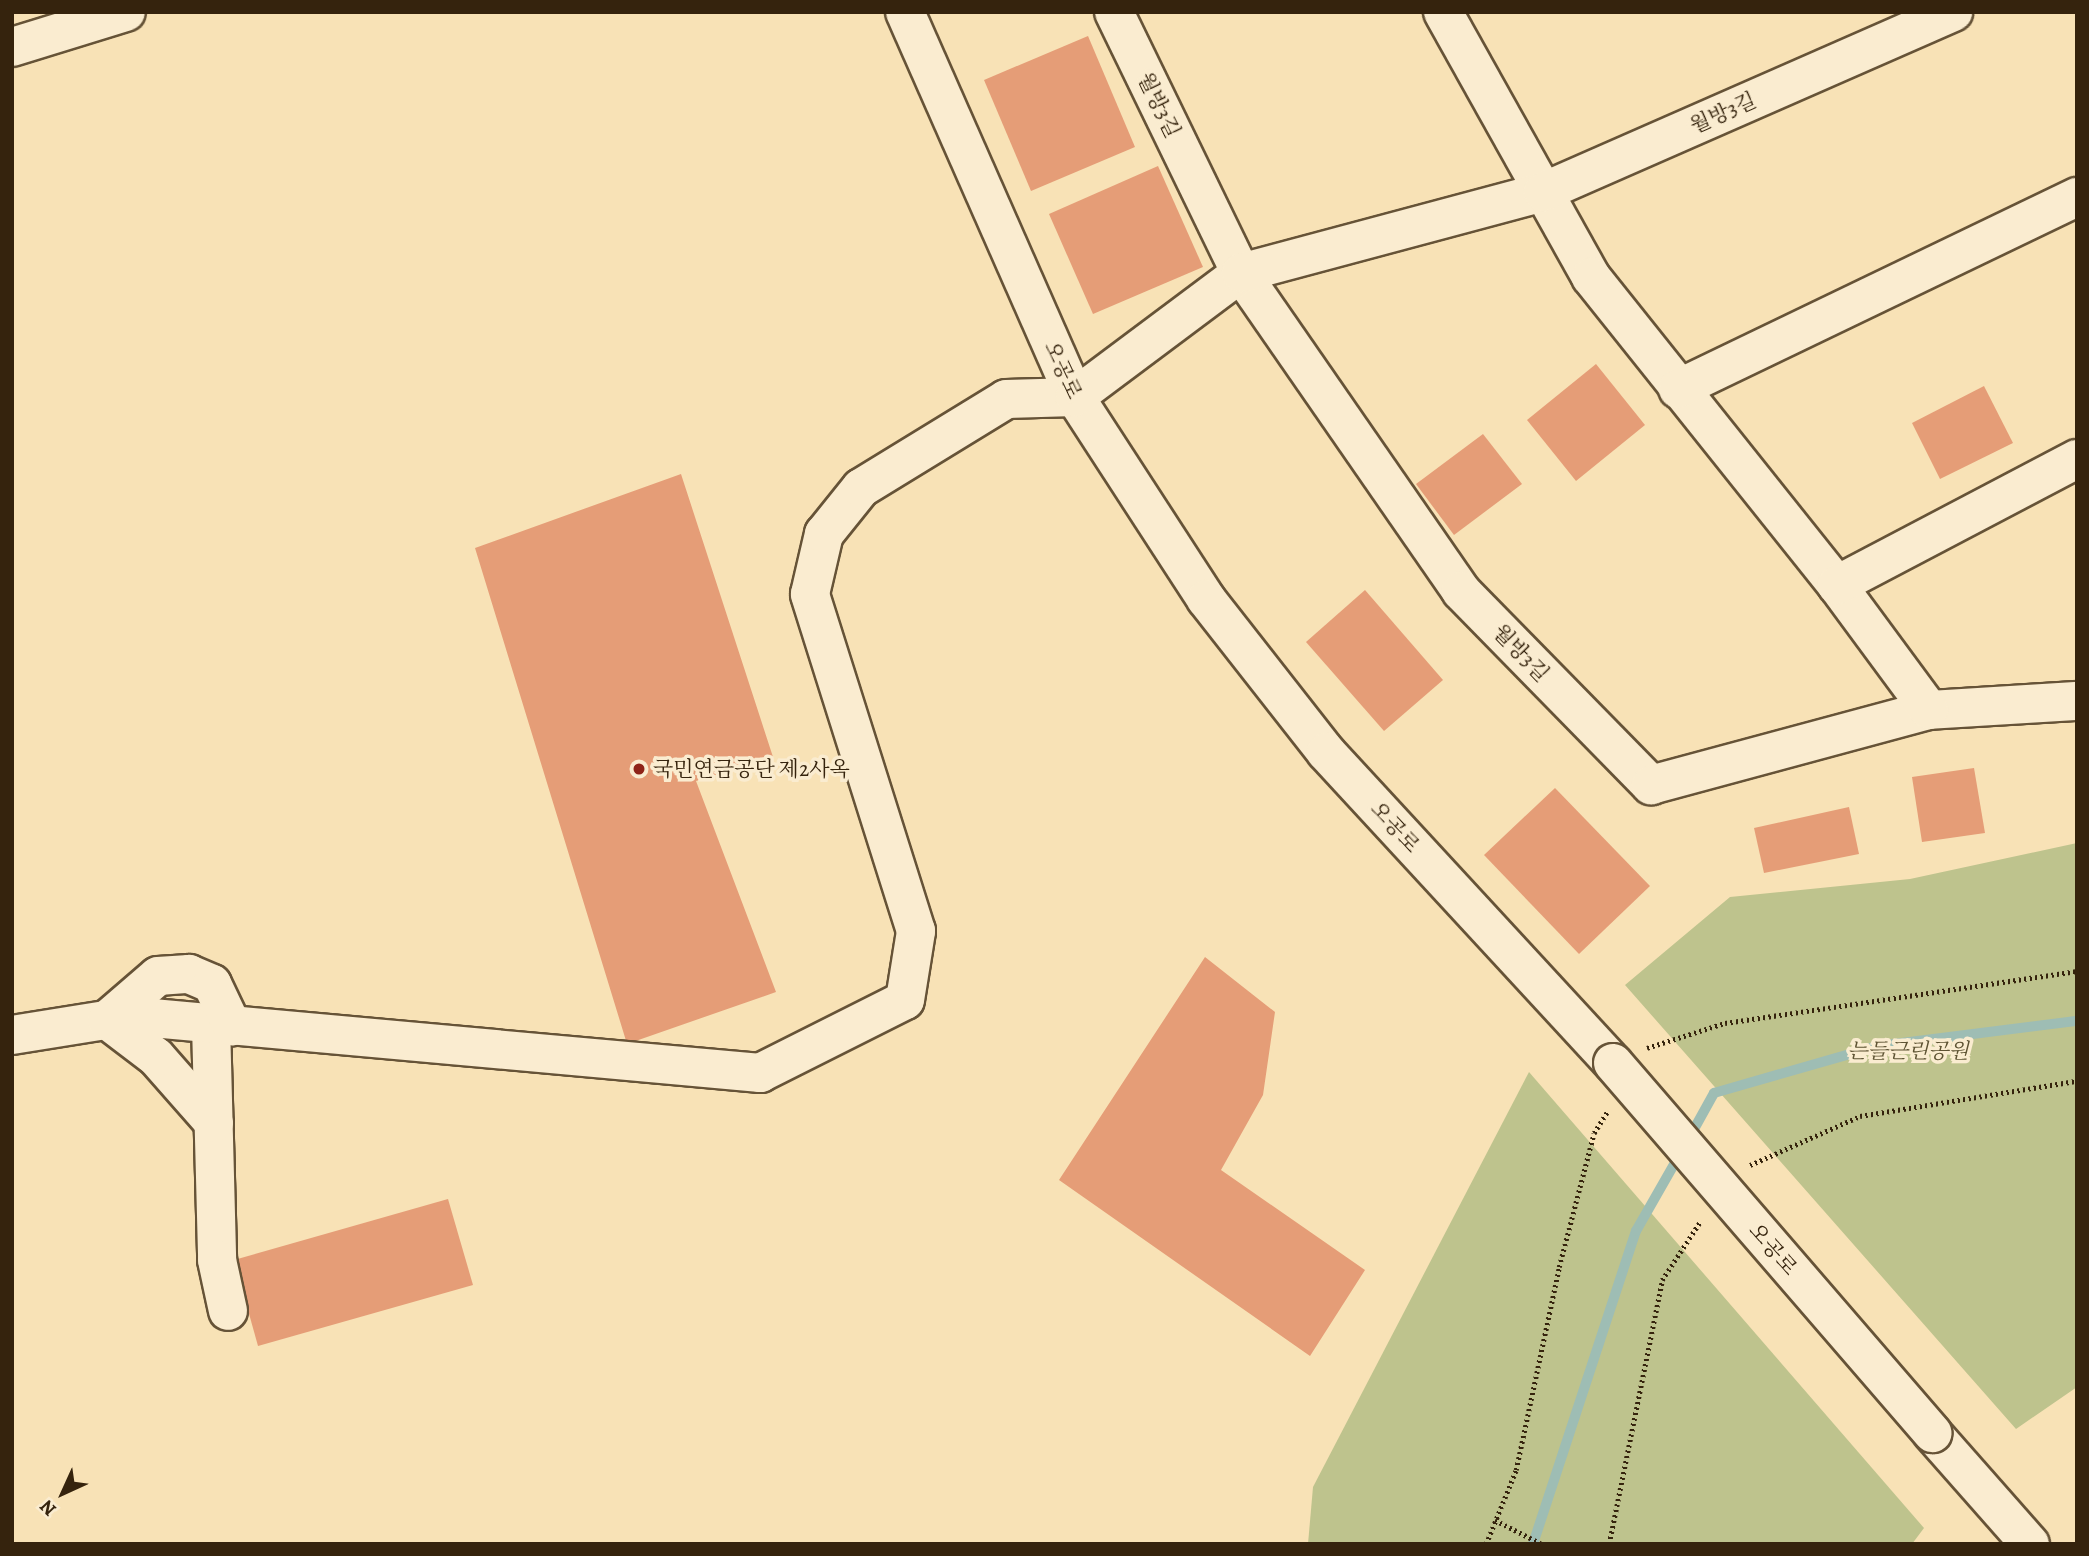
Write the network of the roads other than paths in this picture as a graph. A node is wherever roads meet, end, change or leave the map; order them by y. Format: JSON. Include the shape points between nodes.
{"nodes":[{"id":1,"x":126,"y":12,"type":"edge"},
{"id":2,"x":905,"y":12,"type":"edge"},
{"id":3,"x":1114,"y":12,"type":"edge"},
{"id":4,"x":1953,"y":12,"type":"edge"},
{"id":5,"x":1450,"y":14,"type":"edge"},
{"id":6,"x":12,"y":47,"type":"edge"},
{"id":7,"x":1543,"y":192,"type":"junction"},
{"id":8,"x":2077,"y":197,"type":"edge"},
{"id":9,"x":1241,"y":273,"type":"junction"},
{"id":10,"x":1678,"y":389,"type":"junction"},
{"id":11,"x":1075,"y":397,"type":"junction"},
{"id":12,"x":2077,"y":459,"type":"edge"},
{"id":13,"x":1837,"y":585,"type":"junction"},
{"id":14,"x":2077,"y":701,"type":"edge"},
{"id":15,"x":1929,"y":710,"type":"junction"},
{"id":16,"x":107,"y":1020,"type":"junction"},
{"id":17,"x":221,"y":1025,"type":"junction"},
{"id":18,"x":12,"y":1035,"type":"edge"},
{"id":19,"x":214,"y":1123,"type":"junction"},
{"id":20,"x":228,"y":1311,"type":"dead end"},
{"id":21,"x":2030,"y":1544,"type":"edge"}],
"edges":[{"from":1,"to":6,"type":"street"},
{"from":2,"to":11,"type":"street","name":"오공로"},
{"from":3,"to":9,"type":"street","name":"월방3길"},
{"from":4,"to":7,"type":"street","name":"월방3길"},
{"from":5,"to":7,"type":"street"},
{"from":7,"to":9,"type":"street","name":"월방3길"},
{"from":7,"to":10,"type":"street","via":[[1591,277]]},
{"from":8,"to":10,"type":"street"},
{"from":9,"to":11,"type":"street","name":"월방3길"},
{"from":9,"to":15,"type":"street","name":"월방3길","via":[[1461,591],[1651,785]]},
{"from":10,"to":13,"type":"street"},
{"from":11,"to":17,"type":"street","via":[[1006,399],[862,488],[824,534],[810,594],[916,931],[905,1000],[760,1073]]},
{"from":11,"to":21,"type":"street","name":"오공로","bridge":true,"via":[[1206,599],[1326,752],[1627,1061],[1932,1433]]},
{"from":12,"to":13,"type":"street"},
{"from":13,"to":15,"type":"street"},
{"from":14,"to":15,"type":"street","name":"월방3길"},
{"from":16,"to":17,"type":"street","via":[[158,976],[190,974],[212,984]]},
{"from":16,"to":18,"type":"street"},
{"from":16,"to":19,"type":"street","via":[[156,1057]]},
{"from":17,"to":19,"type":"street"},
{"from":19,"to":20,"type":"street","via":[[217,1260]]}]}
